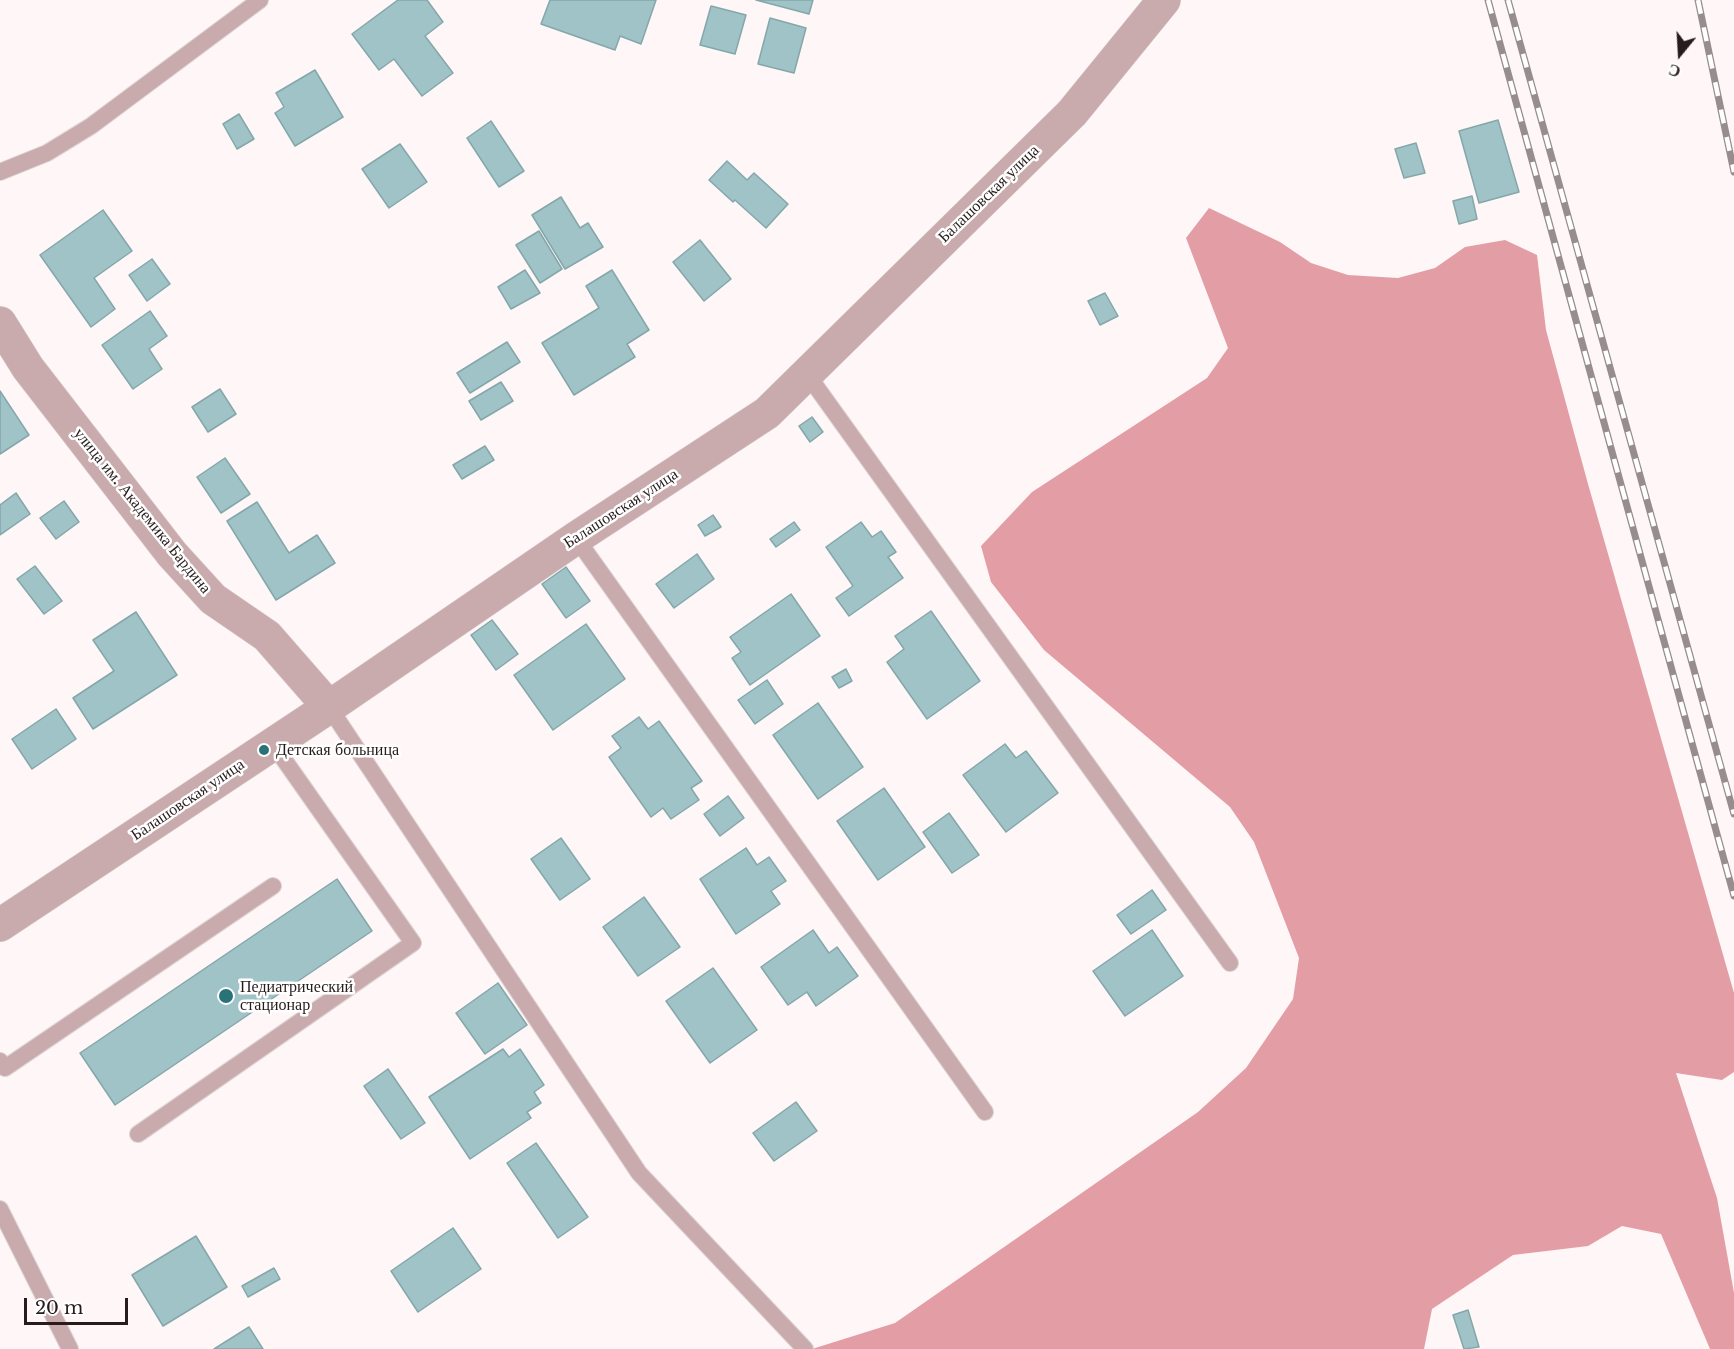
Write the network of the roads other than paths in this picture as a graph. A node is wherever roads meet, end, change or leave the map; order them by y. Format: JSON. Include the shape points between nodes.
{"nodes":[{"id":1,"x":260,"y":0,"type":"edge"},
{"id":2,"x":1164,"y":0,"type":"edge"},
{"id":3,"x":0,"y":172,"type":"edge"},
{"id":4,"x":0,"y":323,"type":"edge"},
{"id":5,"x":807,"y":374,"type":"junction"},
{"id":6,"x":576,"y":538,"type":"junction"},
{"id":7,"x":329,"y":707,"type":"junction"},
{"id":8,"x":273,"y":744,"type":"junction"},
{"id":9,"x":273,"y":886,"type":"dead end"},
{"id":10,"x":0,"y":925,"type":"edge"},
{"id":11,"x":1230,"y":963,"type":"dead end"},
{"id":12,"x":0,"y":1061,"type":"edge"},
{"id":13,"x":985,"y":1112,"type":"dead end"},
{"id":14,"x":138,"y":1134,"type":"dead end"},
{"id":15,"x":0,"y":1209,"type":"edge"},
{"id":16,"x":70,"y":1349,"type":"edge"},
{"id":17,"x":805,"y":1349,"type":"edge"}],
"edges":[{"from":1,"to":3,"type":"lane","via":[[91,126],[46,153]]},
{"from":2,"to":5,"type":"street","name":"Балашовская улица","via":[[1072,113]]},
{"from":4,"to":7,"type":"street","name":"улица им. Академика Бардина","via":[[28,368],[172,554],[213,599],[267,636]]},
{"from":5,"to":6,"type":"street","name":"Балашовская улица","via":[[767,413]]},
{"from":5,"to":11,"type":"lane"},
{"from":6,"to":7,"type":"street","name":"Балашовская улица"},
{"from":6,"to":13,"type":"lane"},
{"from":7,"to":8,"type":"street","name":"Балашовская улица"},
{"from":7,"to":17,"type":"lane","via":[[639,1173]]},
{"from":8,"to":10,"type":"street","name":"Балашовская улица"},
{"from":8,"to":14,"type":"lane","via":[[413,943]]},
{"from":9,"to":12,"type":"lane","via":[[5,1068]]},
{"from":15,"to":16,"type":"lane"}]}
